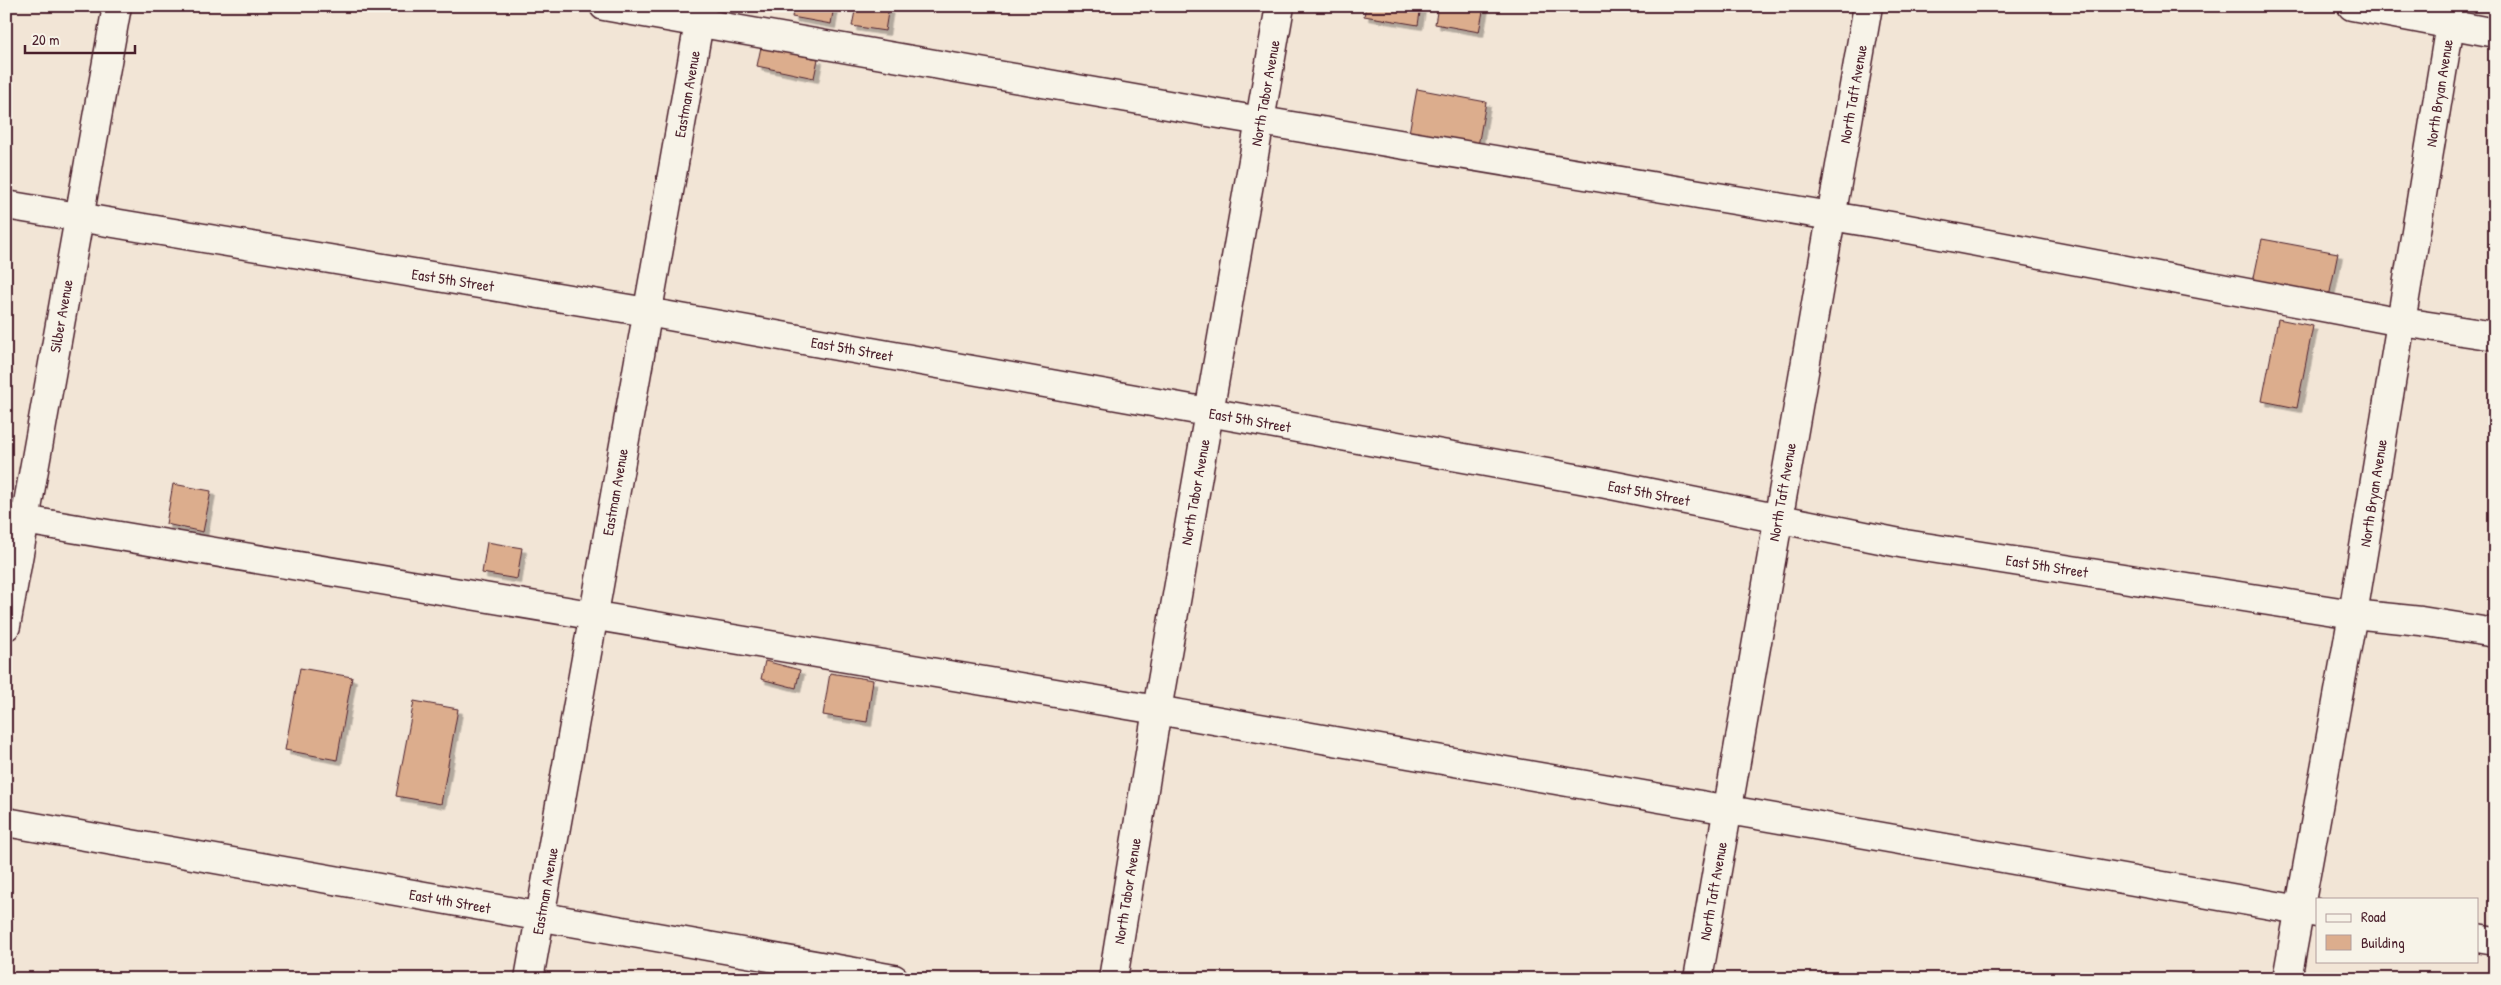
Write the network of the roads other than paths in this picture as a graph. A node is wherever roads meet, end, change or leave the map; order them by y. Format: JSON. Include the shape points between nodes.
{"nodes":[{"id":1,"x":117,"y":6,"type":"edge"},
{"id":2,"x":604,"y":6,"type":"edge"},
{"id":3,"x":1280,"y":6,"type":"edge"},
{"id":4,"x":1868,"y":6,"type":"edge"},
{"id":5,"x":2352,"y":6,"type":"edge"},
{"id":6,"x":701,"y":15,"type":"edge"},
{"id":7,"x":2452,"y":16,"type":"edge"},
{"id":8,"x":2495,"y":33,"type":"edge"},
{"id":9,"x":1260,"y":121,"type":"junction"},
{"id":10,"x":6,"y":205,"type":"edge"},
{"id":11,"x":79,"y":217,"type":"junction"},
{"id":12,"x":1832,"y":217,"type":"junction"},
{"id":13,"x":647,"y":312,"type":"junction"},
{"id":14,"x":2402,"y":322,"type":"junction"},
{"id":15,"x":2495,"y":336,"type":"edge"},
{"id":16,"x":1208,"y":412,"type":"junction"},
{"id":17,"x":1778,"y":518,"type":"junction"},
{"id":18,"x":16,"y":519,"type":"edge"},
{"id":19,"x":2353,"y":614,"type":"junction"},
{"id":20,"x":593,"y":616,"type":"junction"},
{"id":21,"x":6,"y":626,"type":"edge"},
{"id":22,"x":2495,"y":633,"type":"edge"},
{"id":23,"x":1157,"y":710,"type":"junction"},
{"id":24,"x":1727,"y":809,"type":"junction"},
{"id":25,"x":6,"y":822,"type":"edge"},
{"id":26,"x":2309,"y":912,"type":"edge"},
{"id":27,"x":540,"y":917,"type":"junction"},
{"id":28,"x":2478,"y":938,"type":"edge"},
{"id":29,"x":2495,"y":941,"type":"edge"},
{"id":30,"x":529,"y":979,"type":"edge"},
{"id":31,"x":894,"y":979,"type":"edge"},
{"id":32,"x":1113,"y":979,"type":"edge"},
{"id":33,"x":1698,"y":979,"type":"edge"},
{"id":34,"x":2287,"y":979,"type":"edge"}],
"edges":[{"from":1,"to":11,"type":"street","name":"Silber Avenue"},
{"from":2,"to":6,"type":"street"},
{"from":3,"to":9,"type":"street","name":"North Tabor Avenue"},
{"from":4,"to":12,"type":"street","name":"North Taft Avenue"},
{"from":5,"to":7,"type":"street"},
{"from":6,"to":9,"type":"street"},
{"from":6,"to":13,"type":"street","name":"Eastman Avenue"},
{"from":7,"to":8,"type":"street"},
{"from":7,"to":14,"type":"street","name":"North Bryan Avenue"},
{"from":9,"to":12,"type":"street"},
{"from":9,"to":16,"type":"street","name":"North Tabor Avenue"},
{"from":10,"to":11,"type":"street","name":"East 5th Street"},
{"from":11,"to":13,"type":"street","name":"East 5th Street"},
{"from":11,"to":18,"type":"street","name":"Silber Avenue"},
{"from":12,"to":14,"type":"street"},
{"from":12,"to":17,"type":"street","name":"North Taft Avenue"},
{"from":13,"to":16,"type":"street","name":"East 5th Street"},
{"from":13,"to":20,"type":"street","name":"Eastman Avenue"},
{"from":14,"to":15,"type":"street"},
{"from":14,"to":19,"type":"street","name":"North Bryan Avenue"},
{"from":16,"to":17,"type":"street","name":"East 5th Street"},
{"from":16,"to":23,"type":"street","name":"North Tabor Avenue"},
{"from":17,"to":19,"type":"street","name":"East 5th Street","via":[[1905,544]]},
{"from":17,"to":24,"type":"street","name":"North Taft Avenue"},
{"from":18,"to":20,"type":"street"},
{"from":18,"to":21,"type":"street","name":"Silber Avenue"},
{"from":19,"to":22,"type":"street","name":"East 5th Street"},
{"from":19,"to":26,"type":"street","name":"North Bryan Avenue"},
{"from":20,"to":23,"type":"street"},
{"from":20,"to":27,"type":"street","name":"Eastman Avenue"},
{"from":23,"to":24,"type":"street"},
{"from":23,"to":32,"type":"street","name":"North Tabor Avenue"},
{"from":24,"to":26,"type":"street"},
{"from":24,"to":33,"type":"street","name":"North Taft Avenue"},
{"from":25,"to":27,"type":"street","name":"East 4th Street"},
{"from":26,"to":34,"type":"street","name":"North Bryan Avenue"},
{"from":27,"to":30,"type":"street","name":"Eastman Avenue"},
{"from":27,"to":31,"type":"street","name":"East 4th Street"},
{"from":28,"to":29,"type":"street"}]}
